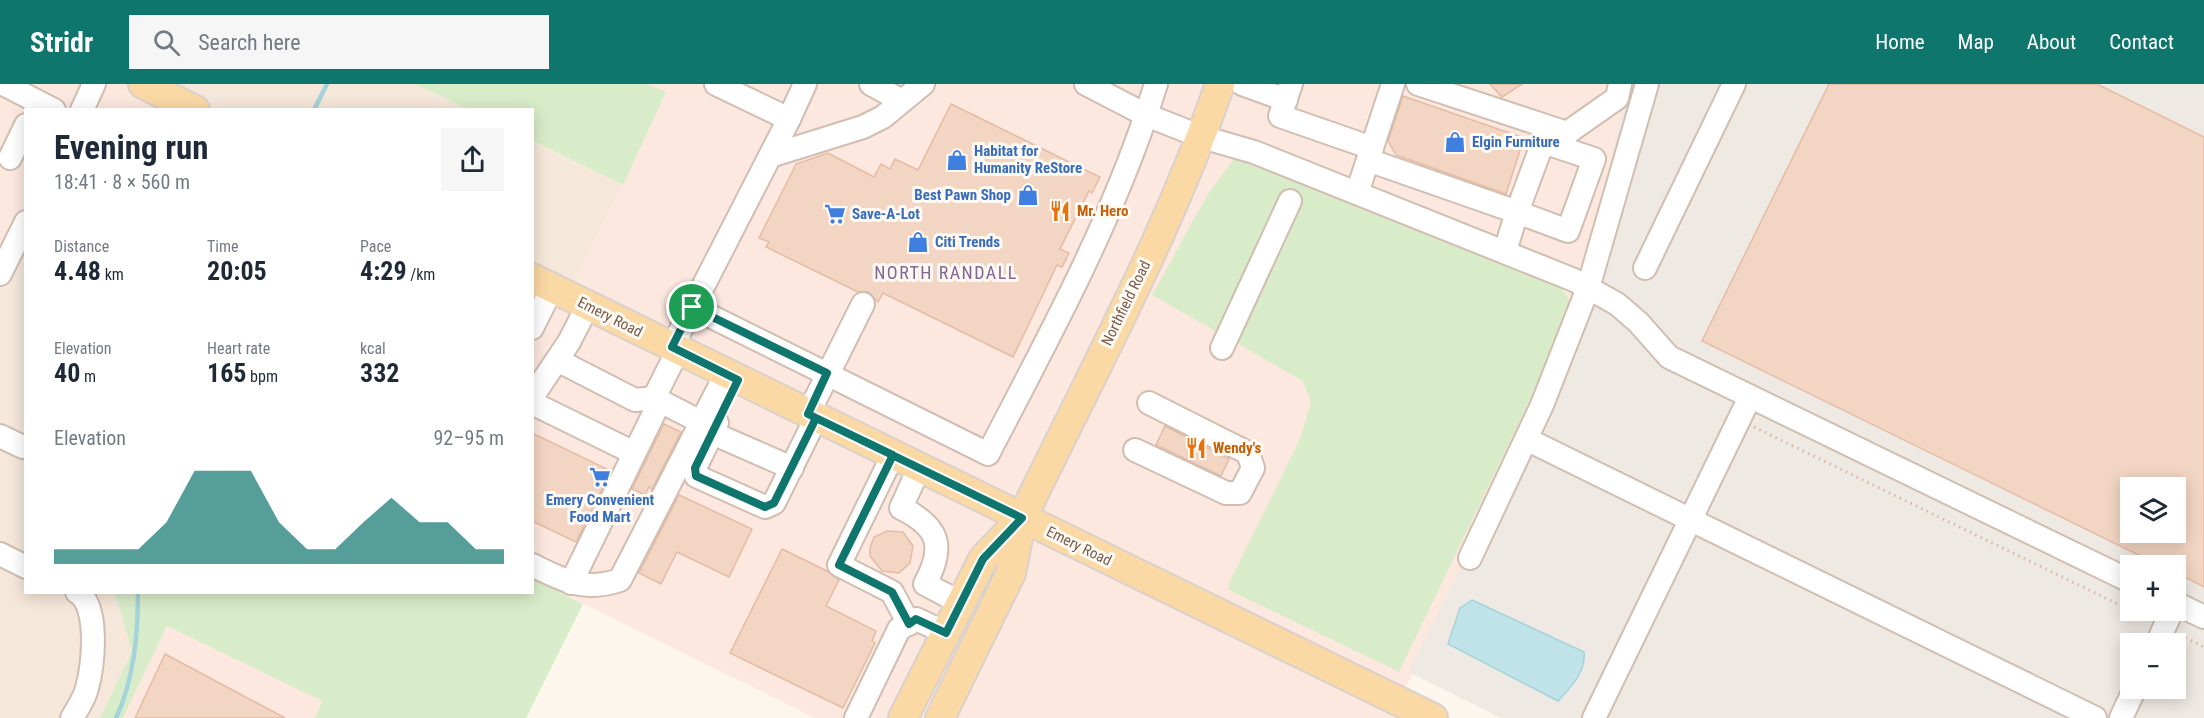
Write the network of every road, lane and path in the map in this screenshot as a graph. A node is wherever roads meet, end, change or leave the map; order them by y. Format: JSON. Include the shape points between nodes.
{"nodes":[{"id":1,"x":3,"y":84,"type":"edge"},
{"id":2,"x":94,"y":84,"type":"edge"},
{"id":3,"x":144,"y":84,"type":"edge"},
{"id":4,"x":716,"y":84,"type":"edge"},
{"id":5,"x":805,"y":84,"type":"edge"},
{"id":6,"x":871,"y":84,"type":"edge"},
{"id":7,"x":923,"y":84,"type":"edge"},
{"id":8,"x":1086,"y":84,"type":"edge"},
{"id":9,"x":1220,"y":84,"type":"edge"},
{"id":10,"x":1242,"y":84,"type":"edge"},
{"id":11,"x":1393,"y":84,"type":"edge"},
{"id":12,"x":1418,"y":84,"type":"edge"},
{"id":13,"x":1620,"y":84,"type":"edge"},
{"id":14,"x":1647,"y":84,"type":"edge"},
{"id":15,"x":1734,"y":84,"type":"edge"},
{"id":16,"x":1147,"y":87,"type":"edge"},
{"id":17,"x":1289,"y":92,"type":"edge"},
{"id":18,"x":1458,"y":92,"type":"edge"},
{"id":19,"x":902,"y":101,"type":"junction"},
{"id":20,"x":41,"y":107,"type":"edge"},
{"id":21,"x":83,"y":108,"type":"edge"},
{"id":22,"x":189,"y":108,"type":"edge"},
{"id":23,"x":1146,"y":115,"type":"junction"},
{"id":24,"x":789,"y":119,"type":"junction"},
{"id":25,"x":24,"y":129,"type":"edge"},
{"id":26,"x":1202,"y":137,"type":"junction"},
{"id":27,"x":1564,"y":141,"type":"junction"},
{"id":28,"x":1370,"y":154,"type":"junction"},
{"id":29,"x":770,"y":156,"type":"junction"},
{"id":30,"x":10,"y":158,"type":"dead end"},
{"id":31,"x":1357,"y":193,"type":"junction"},
{"id":32,"x":1290,"y":201,"type":"dead end"},
{"id":33,"x":1517,"y":212,"type":"junction"},
{"id":34,"x":24,"y":226,"type":"edge"},
{"id":35,"x":1505,"y":251,"type":"junction"},
{"id":36,"x":1646,"y":268,"type":"dead end"},
{"id":37,"x":0,"y":274,"type":"edge"},
{"id":38,"x":542,"y":283,"type":"edge"},
{"id":39,"x":1588,"y":288,"type":"junction"},
{"id":40,"x":863,"y":304,"type":"dead end"},
{"id":41,"x":588,"y":305,"type":"junction"},
{"id":42,"x":692,"y":307,"type":"junction"},
{"id":43,"x":534,"y":319,"type":"edge"},
{"id":44,"x":1222,"y":348,"type":"dead end"},
{"id":45,"x":675,"y":349,"type":"junction"},
{"id":46,"x":557,"y":360,"type":"junction"},
{"id":47,"x":827,"y":373,"type":"junction"},
{"id":48,"x":732,"y":377,"type":"junction"},
{"id":49,"x":534,"y":394,"type":"edge"},
{"id":50,"x":1750,"y":397,"type":"junction"},
{"id":51,"x":657,"y":400,"type":"junction"},
{"id":52,"x":1149,"y":403,"type":"dead end"},
{"id":53,"x":534,"y":404,"type":"edge"},
{"id":54,"x":812,"y":416,"type":"junction"},
{"id":55,"x":707,"y":427,"type":"junction"},
{"id":56,"x":1754,"y":427,"type":"dead end"},
{"id":57,"x":0,"y":436,"type":"edge"},
{"id":58,"x":1526,"y":439,"type":"junction"},
{"id":59,"x":23,"y":447,"type":"dead end"},
{"id":60,"x":628,"y":450,"type":"dead end"},
{"id":61,"x":1135,"y":450,"type":"dead end"},
{"id":62,"x":893,"y":455,"type":"junction"},
{"id":63,"x":792,"y":468,"type":"junction"},
{"id":64,"x":919,"y":468,"type":"junction"},
{"id":65,"x":1022,"y":518,"type":"junction"},
{"id":66,"x":1691,"y":519,"type":"junction"},
{"id":67,"x":0,"y":554,"type":"edge"},
{"id":68,"x":1470,"y":558,"type":"dead end"},
{"id":69,"x":24,"y":566,"type":"edge"},
{"id":70,"x":534,"y":566,"type":"edge"},
{"id":71,"x":2120,"y":576,"type":"edge"},
{"id":72,"x":571,"y":584,"type":"junction"},
{"id":73,"x":79,"y":594,"type":"edge"},
{"id":74,"x":961,"y":603,"type":"junction"},
{"id":75,"x":2120,"y":605,"type":"edge"},
{"id":76,"x":2186,"y":610,"type":"edge"},
{"id":77,"x":2204,"y":617,"type":"edge"},
{"id":78,"x":909,"y":624,"type":"junction"},
{"id":79,"x":946,"y":633,"type":"junction"},
{"id":80,"x":2186,"y":638,"type":"edge"},
{"id":81,"x":2204,"y":647,"type":"edge"},
{"id":82,"x":2130,"y":699,"type":"edge"},
{"id":83,"x":72,"y":718,"type":"edge"},
{"id":84,"x":856,"y":718,"type":"edge"},
{"id":85,"x":903,"y":718,"type":"edge"},
{"id":86,"x":940,"y":718,"type":"edge"},
{"id":87,"x":1433,"y":718,"type":"edge"},
{"id":88,"x":1594,"y":718,"type":"edge"},
{"id":89,"x":2095,"y":718,"type":"edge"},
{"id":90,"x":2121,"y":718,"type":"edge"}],
"edges":[{"from":1,"to":20,"type":"street"},
{"from":2,"to":21,"type":"street"},
{"from":3,"to":22,"type":"main road"},
{"from":4,"to":24,"type":"street"},
{"from":5,"to":24,"type":"street"},
{"from":6,"to":19,"type":"street"},
{"from":7,"to":19,"type":"street"},
{"from":8,"to":23,"type":"street"},
{"from":9,"to":26,"type":"main road","name":"Northfield Road"},
{"from":10,"to":17,"type":"street"},
{"from":11,"to":28,"type":"street"},
{"from":12,"to":18,"type":"street"},
{"from":13,"to":27,"type":"street","via":[[1617,98]]},
{"from":14,"to":39,"type":"street"},
{"from":15,"to":36,"type":"street"},
{"from":16,"to":23,"type":"street"},
{"from":17,"to":28,"type":"street","via":[[1280,116]]},
{"from":18,"to":27,"type":"street"},
{"from":19,"to":29,"type":"street","via":[[863,127]]},
{"from":23,"to":26,"type":"street"},
{"from":23,"to":47,"type":"street","via":[[1130,165],[988,454]]},
{"from":24,"to":29,"type":"street"},
{"from":25,"to":30,"type":"street"},
{"from":26,"to":31,"type":"street","via":[[1254,152]]},
{"from":26,"to":65,"type":"main road","name":"Northfield Road","via":[[1161,231]]},
{"from":27,"to":33,"type":"street","via":[[1543,142]]},
{"from":27,"to":33,"type":"street","via":[[1594,159],[1568,231]]},
{"from":28,"to":31,"type":"street"},
{"from":28,"to":33,"type":"street"},
{"from":29,"to":42,"type":"street"},
{"from":31,"to":35,"type":"street"},
{"from":32,"to":44,"type":"street"},
{"from":33,"to":35,"type":"street"},
{"from":34,"to":37,"type":"street"},
{"from":35,"to":39,"type":"street"},
{"from":38,"to":41,"type":"main road","name":"Emery Road"},
{"from":38,"to":43,"type":"street"},
{"from":39,"to":50,"type":"street","via":[[1617,304],[1669,357]]},
{"from":39,"to":58,"type":"street"},
{"from":40,"to":47,"type":"street"},
{"from":41,"to":45,"type":"main road","name":"Emery Road"},
{"from":41,"to":46,"type":"street"},
{"from":42,"to":45,"type":"street"},
{"from":42,"to":47,"type":"street"},
{"from":45,"to":48,"type":"main road","name":"Emery Road"},
{"from":45,"to":51,"type":"street"},
{"from":46,"to":49,"type":"street"},
{"from":46,"to":51,"type":"street","via":[[635,400]]},
{"from":47,"to":54,"type":"street"},
{"from":48,"to":54,"type":"main road","name":"Emery Road"},
{"from":48,"to":55,"type":"street"},
{"from":50,"to":66,"type":"street"},
{"from":50,"to":71,"type":"street"},
{"from":51,"to":55,"type":"street"},
{"from":51,"to":72,"type":"street"},
{"from":52,"to":61,"type":"street","via":[[1248,453],[1253,468],[1240,493],[1226,494]]},
{"from":53,"to":60,"type":"street"},
{"from":54,"to":62,"type":"main road","name":"Emery Road"},
{"from":54,"to":63,"type":"street"},
{"from":55,"to":63,"type":"street"},
{"from":55,"to":63,"type":"street","via":[[696,476],[765,507],[774,503]]},
{"from":55,"to":72,"type":"street","via":[[620,580],[600,586]]},
{"from":56,"to":75,"type":"path"},
{"from":57,"to":59,"type":"street"},
{"from":58,"to":66,"type":"street"},
{"from":58,"to":68,"type":"street"},
{"from":62,"to":64,"type":"main road","name":"Emery Road"},
{"from":62,"to":78,"type":"street","via":[[839,565],[892,592]]},
{"from":64,"to":65,"type":"main road","name":"Emery Road"},
{"from":64,"to":74,"type":"street","via":[[901,508],[918,516],[938,546],[938,556],[925,584]]},
{"from":65,"to":74,"type":"main road","name":"Northfield Road","via":[[983,559]]},
{"from":65,"to":86,"type":"main road","name":"Northfield Road","via":[[1011,573]]},
{"from":65,"to":87,"type":"main road","name":"Emery Road"},
{"from":66,"to":88,"type":"street"},
{"from":66,"to":89,"type":"street"},
{"from":67,"to":69,"type":"street"},
{"from":70,"to":72,"type":"street"},
{"from":73,"to":83,"type":"street","via":[[89,607],[93,640],[87,689]]},
{"from":74,"to":79,"type":"main road","name":"Northfield Road"},
{"from":76,"to":77,"type":"street"},
{"from":78,"to":79,"type":"street","via":[[916,619]]},
{"from":78,"to":84,"type":"street","via":[[899,629]]},
{"from":79,"to":85,"type":"main road","name":"Northfield Road"},
{"from":80,"to":81,"type":"path"},
{"from":82,"to":90,"type":"street"}]}
